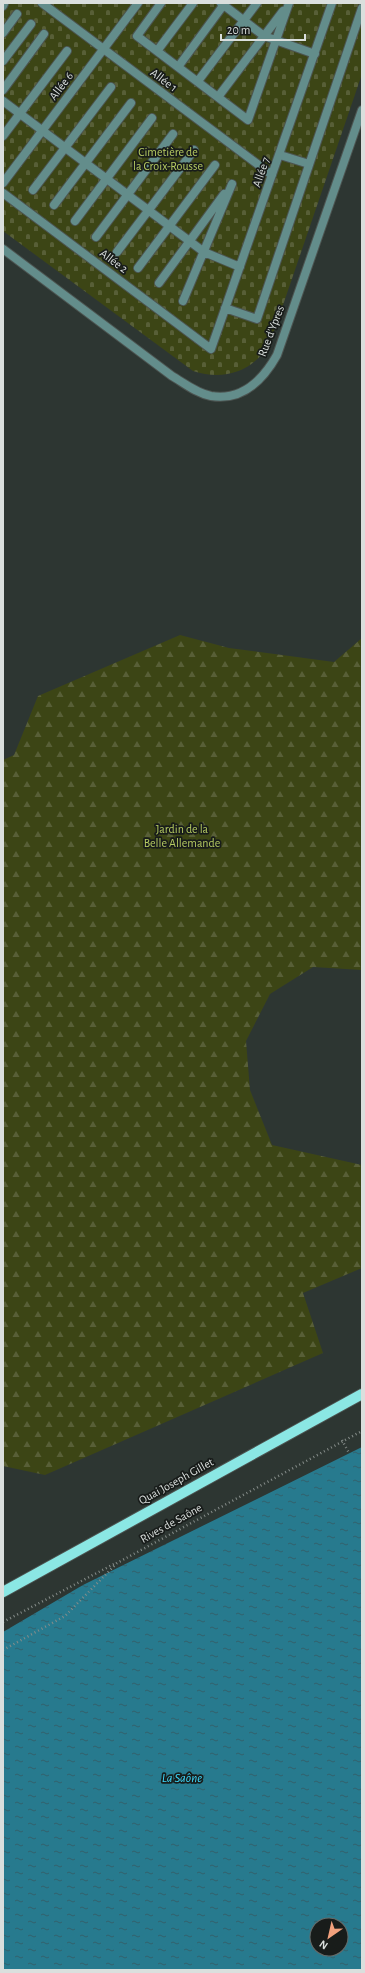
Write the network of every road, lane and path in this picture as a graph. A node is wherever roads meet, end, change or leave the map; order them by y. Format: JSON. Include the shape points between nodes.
{"nodes":[{"id":1,"x":42,"y":3,"type":"edge"},
{"id":2,"x":138,"y":3,"type":"edge"},
{"id":3,"x":161,"y":3,"type":"edge"},
{"id":4,"x":193,"y":3,"type":"edge"},
{"id":5,"x":257,"y":3,"type":"edge"},
{"id":6,"x":332,"y":3,"type":"edge"},
{"id":7,"x":223,"y":4,"type":"edge"},
{"id":8,"x":288,"y":4,"type":"edge"},
{"id":9,"x":362,"y":8,"type":"edge"},
{"id":10,"x":17,"y":14,"type":"dead end"},
{"id":11,"x":244,"y":21,"type":"junction"},
{"id":12,"x":31,"y":24,"type":"dead end"},
{"id":13,"x":3,"y":33,"type":"edge"},
{"id":14,"x":44,"y":34,"type":"dead end"},
{"id":15,"x":264,"y":36,"type":"junction"},
{"id":16,"x":276,"y":41,"type":"junction"},
{"id":17,"x":104,"y":49,"type":"junction"},
{"id":18,"x":67,"y":51,"type":"dead end"},
{"id":19,"x":157,"y":51,"type":"junction"},
{"id":20,"x":314,"y":54,"type":"junction"},
{"id":21,"x":3,"y":61,"type":"edge"},
{"id":22,"x":178,"y":66,"type":"junction"},
{"id":23,"x":198,"y":82,"type":"junction"},
{"id":24,"x":111,"y":87,"type":"dead end"},
{"id":25,"x":3,"y":90,"type":"edge"},
{"id":26,"x":218,"y":97,"type":"junction"},
{"id":27,"x":3,"y":101,"type":"edge"},
{"id":28,"x":131,"y":103,"type":"dead end"},
{"id":29,"x":362,"y":110,"type":"edge"},
{"id":30,"x":20,"y":114,"type":"junction"},
{"id":31,"x":152,"y":118,"type":"dead end"},
{"id":32,"x":42,"y":130,"type":"junction"},
{"id":33,"x":358,"y":131,"type":"edge"},
{"id":34,"x":173,"y":134,"type":"dead end"},
{"id":35,"x":3,"y":136,"type":"edge"},
{"id":36,"x":65,"y":148,"type":"junction"},
{"id":37,"x":194,"y":150,"type":"dead end"},
{"id":38,"x":280,"y":155,"type":"junction"},
{"id":39,"x":86,"y":163,"type":"junction"},
{"id":40,"x":309,"y":164,"type":"junction"},
{"id":41,"x":215,"y":165,"type":"dead end"},
{"id":42,"x":272,"y":175,"type":"junction"},
{"id":43,"x":107,"y":179,"type":"junction"},
{"id":44,"x":3,"y":183,"type":"edge"},
{"id":45,"x":33,"y":190,"type":"dead end"},
{"id":46,"x":3,"y":193,"type":"edge"},
{"id":47,"x":128,"y":195,"type":"junction"},
{"id":48,"x":54,"y":205,"type":"dead end"},
{"id":49,"x":148,"y":210,"type":"junction"},
{"id":50,"x":75,"y":221,"type":"dead end"},
{"id":51,"x":169,"y":226,"type":"junction"},
{"id":52,"x":96,"y":237,"type":"dead end"},
{"id":53,"x":190,"y":242,"type":"junction"},
{"id":54,"x":3,"y":249,"type":"edge"},
{"id":55,"x":117,"y":252,"type":"dead end"},
{"id":56,"x":204,"y":252,"type":"junction"},
{"id":57,"x":138,"y":268,"type":"dead end"},
{"id":58,"x":240,"y":268,"type":"junction"},
{"id":59,"x":159,"y":283,"type":"dead end"},
{"id":60,"x":184,"y":301,"type":"dead end"},
{"id":61,"x":225,"y":308,"type":"junction"},
{"id":62,"x":211,"y":349,"type":"joint"},
{"id":63,"x":362,"y":1394,"type":"edge"},
{"id":64,"x":362,"y":1431,"type":"edge"},
{"id":65,"x":342,"y":1440,"type":"junction"},
{"id":66,"x":349,"y":1453,"type":"dead end"},
{"id":67,"x":117,"y":1563,"type":"junction"},
{"id":68,"x":3,"y":1592,"type":"edge"},
{"id":69,"x":3,"y":1622,"type":"edge"},
{"id":70,"x":3,"y":1650,"type":"edge"}],
"edges":[{"from":1,"to":17,"type":"street","name":"Allée 1"},
{"from":2,"to":17,"type":"street","name":"Allée 6"},
{"from":3,"to":19,"type":"street","via":[[137,36]]},
{"from":4,"to":19,"type":"street"},
{"from":5,"to":11,"type":"street"},
{"from":6,"to":20,"type":"street","name":"Allée 7"},
{"from":7,"to":11,"type":"street"},
{"from":7,"to":22,"type":"street"},
{"from":8,"to":15,"type":"street"},
{"from":8,"to":16,"type":"street"},
{"from":9,"to":40,"type":"street"},
{"from":10,"to":13,"type":"street"},
{"from":11,"to":15,"type":"street"},
{"from":11,"to":23,"type":"street"},
{"from":12,"to":21,"type":"street"},
{"from":14,"to":25,"type":"street"},
{"from":15,"to":16,"type":"street"},
{"from":15,"to":26,"type":"street"},
{"from":16,"to":20,"type":"street"},
{"from":16,"to":26,"type":"street","via":[[248,120]]},
{"from":17,"to":32,"type":"street","name":"Allée 6"},
{"from":17,"to":42,"type":"street","name":"Allée 1"},
{"from":18,"to":30,"type":"street"},
{"from":19,"to":22,"type":"street"},
{"from":20,"to":38,"type":"street","name":"Allée 7"},
{"from":22,"to":23,"type":"street"},
{"from":23,"to":26,"type":"street"},
{"from":24,"to":36,"type":"street"},
{"from":27,"to":30,"type":"street"},
{"from":28,"to":39,"type":"street"},
{"from":29,"to":33,"type":"street","name":"Rue d'Ypres"},
{"from":30,"to":32,"type":"street"},
{"from":30,"to":35,"type":"street"},
{"from":31,"to":43,"type":"street"},
{"from":32,"to":36,"type":"street"},
{"from":32,"to":44,"type":"street","name":"Allée 6"},
{"from":33,"to":54,"type":"street","name":"Rue d'Ypres","via":[[276,354],[262,379],[237,394],[210,396],[194,390]]},
{"from":34,"to":47,"type":"street"},
{"from":36,"to":39,"type":"street"},
{"from":36,"to":45,"type":"street"},
{"from":37,"to":49,"type":"street"},
{"from":38,"to":40,"type":"street"},
{"from":38,"to":42,"type":"street","name":"Allée 7"},
{"from":39,"to":43,"type":"street"},
{"from":39,"to":48,"type":"street"},
{"from":40,"to":61,"type":"street","via":[[257,319]]},
{"from":41,"to":51,"type":"street"},
{"from":42,"to":58,"type":"street","name":"Allée 7"},
{"from":43,"to":47,"type":"street"},
{"from":43,"to":50,"type":"street"},
{"from":46,"to":62,"type":"street","name":"Allée 2"},
{"from":47,"to":49,"type":"street"},
{"from":47,"to":52,"type":"street"},
{"from":49,"to":51,"type":"street"},
{"from":49,"to":55,"type":"street"},
{"from":51,"to":53,"type":"street"},
{"from":51,"to":57,"type":"street"},
{"from":53,"to":56,"type":"street"},
{"from":53,"to":56,"type":"street","via":[[232,184]]},
{"from":53,"to":59,"type":"street"},
{"from":56,"to":58,"type":"street"},
{"from":56,"to":60,"type":"street"},
{"from":58,"to":61,"type":"street","name":"Allée 7"},
{"from":61,"to":62,"type":"street","name":"Allée 7"},
{"from":63,"to":68,"type":"main road","name":"Quai Joseph Gillet"},
{"from":64,"to":65,"type":"path","name":"Rives de Saône"},
{"from":65,"to":66,"type":"path"},
{"from":65,"to":67,"type":"path","name":"Rives de Saône"},
{"from":67,"to":69,"type":"path"},
{"from":67,"to":70,"type":"path","name":"Rives de Saône","via":[[64,1616]]}]}
